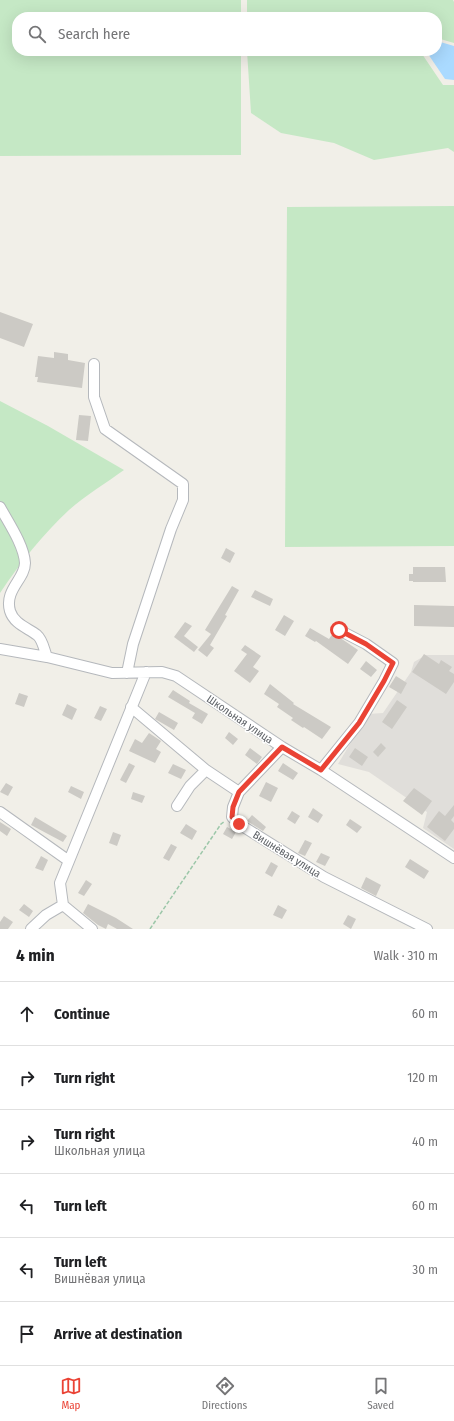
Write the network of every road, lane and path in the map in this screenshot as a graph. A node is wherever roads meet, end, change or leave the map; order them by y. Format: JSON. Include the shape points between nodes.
{"nodes":[{"id":1,"x":94,"y":364,"type":"dead end"},
{"id":2,"x":0,"y":507,"type":"edge"},
{"id":3,"x":339,"y":630,"type":"dead end"},
{"id":4,"x":0,"y":649,"type":"edge"},
{"id":5,"x":46,"y":657,"type":"junction"},
{"id":6,"x":146,"y":672,"type":"junction"},
{"id":7,"x":127,"y":673,"type":"junction"},
{"id":8,"x":131,"y":707,"type":"junction"},
{"id":9,"x":282,"y":747,"type":"junction"},
{"id":10,"x":206,"y":770,"type":"junction"},
{"id":11,"x":321,"y":770,"type":"junction"},
{"id":12,"x":239,"y":792,"type":"junction"},
{"id":13,"x":177,"y":806,"type":"dead end"},
{"id":14,"x":0,"y":812,"type":"edge"},
{"id":15,"x":232,"y":817,"type":"junction"},
{"id":16,"x":454,"y":858,"type":"edge"},
{"id":17,"x":70,"y":861,"type":"junction"},
{"id":18,"x":63,"y":905,"type":"junction"},
{"id":19,"x":31,"y":929,"type":"edge"},
{"id":20,"x":92,"y":929,"type":"edge"},
{"id":21,"x":150,"y":929,"type":"edge"},
{"id":22,"x":427,"y":929,"type":"edge"}],
"edges":[{"from":1,"to":7,"type":"street","via":[[94,397],[105,429],[183,484],[183,500],[133,644]]},
{"from":2,"to":5,"type":"street","via":[[21,547],[25,564],[9,598],[10,612],[22,627],[38,636]]},
{"from":3,"to":11,"type":"street","via":[[366,644],[393,663],[359,723]]},
{"from":4,"to":5,"type":"street","name":"Школьная улица"},
{"from":5,"to":7,"type":"street","name":"Школьная улица","via":[[112,674]]},
{"from":6,"to":7,"type":"street","name":"Школьная улица"},
{"from":6,"to":8,"type":"street"},
{"from":6,"to":9,"type":"street","name":"Школьная улица","via":[[162,672],[176,676]]},
{"from":8,"to":10,"type":"street"},
{"from":8,"to":17,"type":"street"},
{"from":9,"to":11,"type":"street","name":"Школьная улица"},
{"from":9,"to":12,"type":"street"},
{"from":10,"to":12,"type":"street"},
{"from":10,"to":13,"type":"street","via":[[190,786]]},
{"from":11,"to":16,"type":"street","name":"Школьная улица"},
{"from":12,"to":15,"type":"street"},
{"from":14,"to":17,"type":"street"},
{"from":15,"to":21,"type":"path","via":[[221,824]]},
{"from":15,"to":22,"type":"street","name":"Вишнёвая улица","via":[[239,824],[324,877]]},
{"from":17,"to":18,"type":"street","via":[[60,883]]},
{"from":18,"to":19,"type":"street"},
{"from":18,"to":20,"type":"street"}]}
